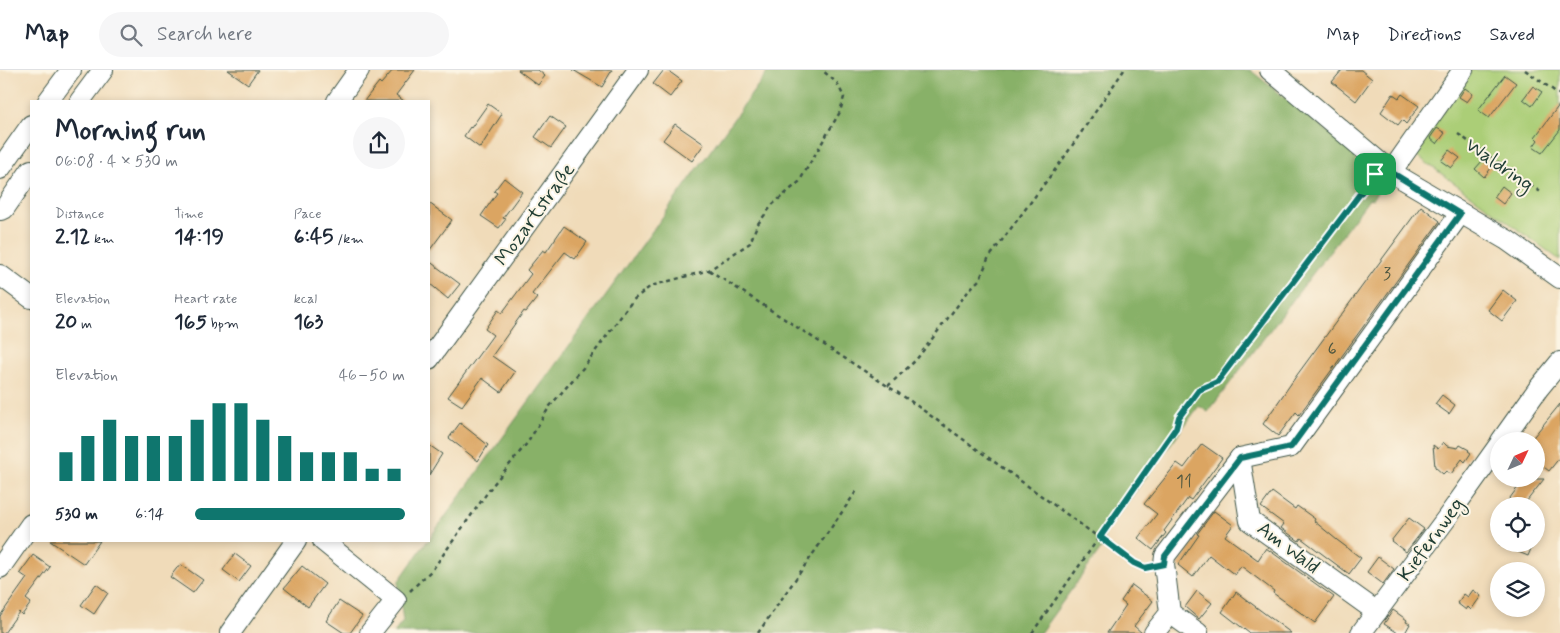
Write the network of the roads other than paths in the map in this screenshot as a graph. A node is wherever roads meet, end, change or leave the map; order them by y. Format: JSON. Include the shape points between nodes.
{"nodes":[{"id":1,"x":71,"y":70,"type":"edge"},
{"id":2,"x":103,"y":70,"type":"edge"},
{"id":3,"x":359,"y":70,"type":"edge"},
{"id":4,"x":638,"y":70,"type":"edge"},
{"id":5,"x":1270,"y":70,"type":"edge"},
{"id":6,"x":1463,"y":70,"type":"edge"},
{"id":7,"x":49,"y":100,"type":"edge"},
{"id":8,"x":81,"y":100,"type":"edge"},
{"id":9,"x":338,"y":100,"type":"edge"},
{"id":10,"x":30,"y":126,"type":"edge"},
{"id":11,"x":0,"y":169,"type":"edge"},
{"id":12,"x":30,"y":171,"type":"edge"},
{"id":13,"x":1391,"y":172,"type":"junction"},
{"id":14,"x":0,"y":210,"type":"edge"},
{"id":15,"x":1460,"y":214,"type":"junction"},
{"id":16,"x":0,"y":275,"type":"edge"},
{"id":17,"x":1560,"y":278,"type":"edge"},
{"id":18,"x":30,"y":297,"type":"edge"},
{"id":19,"x":430,"y":357,"type":"edge"},
{"id":20,"x":1560,"y":362,"type":"edge"},
{"id":21,"x":1507,"y":432,"type":"edge"},
{"id":22,"x":1240,"y":458,"type":"junction"},
{"id":23,"x":1490,"y":458,"type":"edge"},
{"id":24,"x":30,"y":525,"type":"edge"},
{"id":25,"x":295,"y":542,"type":"edge"},
{"id":26,"x":324,"y":542,"type":"edge"},
{"id":27,"x":0,"y":568,"type":"edge"},
{"id":28,"x":1377,"y":612,"type":"junction"},
{"id":29,"x":1170,"y":613,"type":"junction"},
{"id":30,"x":230,"y":633,"type":"edge"},
{"id":31,"x":370,"y":633,"type":"edge"},
{"id":32,"x":1154,"y":633,"type":"edge"},
{"id":33,"x":1198,"y":633,"type":"edge"},
{"id":34,"x":1361,"y":633,"type":"edge"}],
"edges":[{"from":1,"to":7,"type":"street"},
{"from":2,"to":8,"type":"street"},
{"from":3,"to":9,"type":"street"},
{"from":4,"to":19,"type":"street","name":"Mozartstraße"},
{"from":5,"to":13,"type":"street"},
{"from":6,"to":13,"type":"street"},
{"from":10,"to":11,"type":"street"},
{"from":12,"to":14,"type":"street","via":[[4,209]]},
{"from":13,"to":15,"type":"street"},
{"from":15,"to":17,"type":"street","via":[[1507,240]]},
{"from":15,"to":22,"type":"street","via":[[1291,447]]},
{"from":16,"to":18,"type":"street"},
{"from":20,"to":21,"type":"street"},
{"from":22,"to":28,"type":"street","name":"Am Wald","via":[[1250,521]]},
{"from":22,"to":29,"type":"street","via":[[1165,556]]},
{"from":23,"to":28,"type":"street","name":"Kiefernweg"},
{"from":24,"to":27,"type":"street"},
{"from":25,"to":30,"type":"street"},
{"from":26,"to":31,"type":"street","via":[[396,600]]},
{"from":28,"to":34,"type":"street","name":"Kiefernweg"},
{"from":29,"to":32,"type":"street"},
{"from":29,"to":33,"type":"street"}]}
